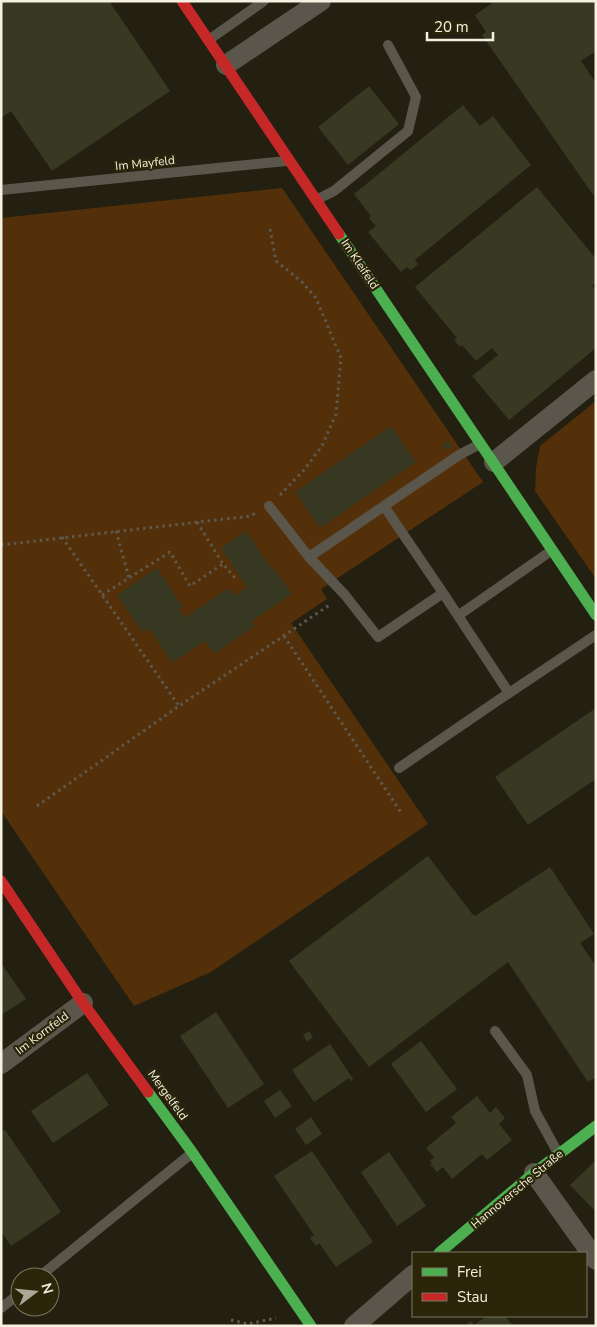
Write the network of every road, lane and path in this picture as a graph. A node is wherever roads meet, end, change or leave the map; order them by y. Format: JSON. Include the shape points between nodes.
{"nodes":[{"id":1,"x":182,"y":1,"type":"edge"},
{"id":2,"x":264,"y":1,"type":"edge"},
{"id":3,"x":321,"y":1,"type":"edge"},
{"id":4,"x":209,"y":40,"type":"junction"},
{"id":5,"x":388,"y":44,"type":"dead end"},
{"id":6,"x":226,"y":65,"type":"junction"},
{"id":7,"x":291,"y":160,"type":"junction"},
{"id":8,"x":1,"y":190,"type":"edge"},
{"id":9,"x":317,"y":200,"type":"junction"},
{"id":10,"x":270,"y":229,"type":"dead end"},
{"id":11,"x":596,"y":380,"type":"edge"},
{"id":12,"x":481,"y":443,"type":"junction"},
{"id":13,"x":494,"y":462,"type":"junction"},
{"id":14,"x":268,"y":506,"type":"junction"},
{"id":15,"x":384,"y":506,"type":"junction"},
{"id":16,"x":197,"y":522,"type":"junction"},
{"id":17,"x":116,"y":531,"type":"junction"},
{"id":18,"x":62,"y":537,"type":"junction"},
{"id":19,"x":1,"y":545,"type":"edge"},
{"id":20,"x":552,"y":550,"type":"junction"},
{"id":21,"x":309,"y":557,"type":"junction"},
{"id":22,"x":223,"y":564,"type":"junction"},
{"id":23,"x":129,"y":578,"type":"junction"},
{"id":24,"x":235,"y":578,"type":"dead end"},
{"id":25,"x":443,"y":593,"type":"junction"},
{"id":26,"x":102,"y":595,"type":"junction"},
{"id":27,"x":345,"y":595,"type":"junction"},
{"id":28,"x":459,"y":615,"type":"junction"},
{"id":29,"x":596,"y":615,"type":"edge"},
{"id":30,"x":596,"y":635,"type":"edge"},
{"id":31,"x":284,"y":636,"type":"junction"},
{"id":32,"x":509,"y":693,"type":"junction"},
{"id":33,"x":179,"y":706,"type":"junction"},
{"id":34,"x":400,"y":768,"type":"dead end"},
{"id":35,"x":36,"y":806,"type":"dead end"},
{"id":36,"x":402,"y":814,"type":"dead end"},
{"id":37,"x":1,"y":881,"type":"edge"},
{"id":38,"x":84,"y":1003,"type":"junction"},
{"id":39,"x":495,"y":1030,"type":"dead end"},
{"id":40,"x":1,"y":1064,"type":"edge"},
{"id":41,"x":596,"y":1126,"type":"edge"},
{"id":42,"x":192,"y":1152,"type":"junction"},
{"id":43,"x":559,"y":1154,"type":"junction"},
{"id":44,"x":534,"y":1173,"type":"junction"},
{"id":45,"x":441,"y":1252,"type":"edge"},
{"id":46,"x":596,"y":1260,"type":"edge"},
{"id":47,"x":51,"y":1267,"type":"edge"},
{"id":48,"x":412,"y":1276,"type":"edge"},
{"id":49,"x":282,"y":1317,"type":"dead end"},
{"id":50,"x":231,"y":1320,"type":"dead end"},
{"id":51,"x":311,"y":1326,"type":"edge"},
{"id":52,"x":354,"y":1326,"type":"edge"}],
"edges":[{"from":1,"to":4,"type":"street","name":"Im Kleifeld"},
{"from":2,"to":4,"type":"lane"},
{"from":3,"to":6,"type":"street"},
{"from":4,"to":6,"type":"street","name":"Im Kleifeld"},
{"from":5,"to":9,"type":"lane","via":[[416,97],[408,131],[334,191]]},
{"from":6,"to":7,"type":"street","name":"Im Kleifeld"},
{"from":7,"to":8,"type":"lane","name":"Im Mayfeld"},
{"from":7,"to":9,"type":"street","name":"Im Kleifeld"},
{"from":9,"to":12,"type":"street","name":"Im Kleifeld"},
{"from":10,"to":14,"type":"path","via":[[276,261],[316,298],[341,358],[336,414],[322,446],[304,470]]},
{"from":11,"to":13,"type":"street"},
{"from":12,"to":13,"type":"street","name":"Im Kleifeld"},
{"from":12,"to":15,"type":"lane"},
{"from":13,"to":20,"type":"street","name":"Im Kleifeld"},
{"from":14,"to":16,"type":"path","via":[[250,516]]},
{"from":14,"to":21,"type":"lane"},
{"from":15,"to":21,"type":"lane"},
{"from":15,"to":25,"type":"lane"},
{"from":16,"to":17,"type":"path"},
{"from":16,"to":22,"type":"path"},
{"from":17,"to":18,"type":"path"},
{"from":17,"to":23,"type":"path"},
{"from":18,"to":19,"type":"path"},
{"from":18,"to":26,"type":"path"},
{"from":20,"to":28,"type":"lane"},
{"from":20,"to":29,"type":"street","name":"Im Kleifeld"},
{"from":21,"to":27,"type":"lane"},
{"from":22,"to":23,"type":"path","via":[[190,586],[170,552]]},
{"from":22,"to":24,"type":"path"},
{"from":23,"to":26,"type":"path"},
{"from":25,"to":27,"type":"lane","via":[[378,637]]},
{"from":25,"to":28,"type":"lane"},
{"from":26,"to":33,"type":"path"},
{"from":27,"to":31,"type":"path"},
{"from":28,"to":32,"type":"lane"},
{"from":30,"to":32,"type":"lane"},
{"from":31,"to":33,"type":"path"},
{"from":31,"to":36,"type":"path"},
{"from":32,"to":34,"type":"lane"},
{"from":33,"to":35,"type":"path"},
{"from":37,"to":38,"type":"street","name":"Mergelfeld"},
{"from":38,"to":40,"type":"street","name":"Im Kornfeld"},
{"from":38,"to":42,"type":"street","name":"Mergelfeld"},
{"from":39,"to":43,"type":"lane","via":[[527,1075],[535,1111]]},
{"from":41,"to":43,"type":"street","name":"Hannoversche Straße"},
{"from":42,"to":47,"type":"lane"},
{"from":42,"to":51,"type":"street","name":"Mergelfeld"},
{"from":43,"to":44,"type":"street","name":"Hannoversche Straße"},
{"from":44,"to":45,"type":"street","name":"Hannoversche Straße"},
{"from":44,"to":46,"type":"street"},
{"from":48,"to":52,"type":"street"},
{"from":49,"to":50,"type":"path","via":[[248,1324]]}]}
